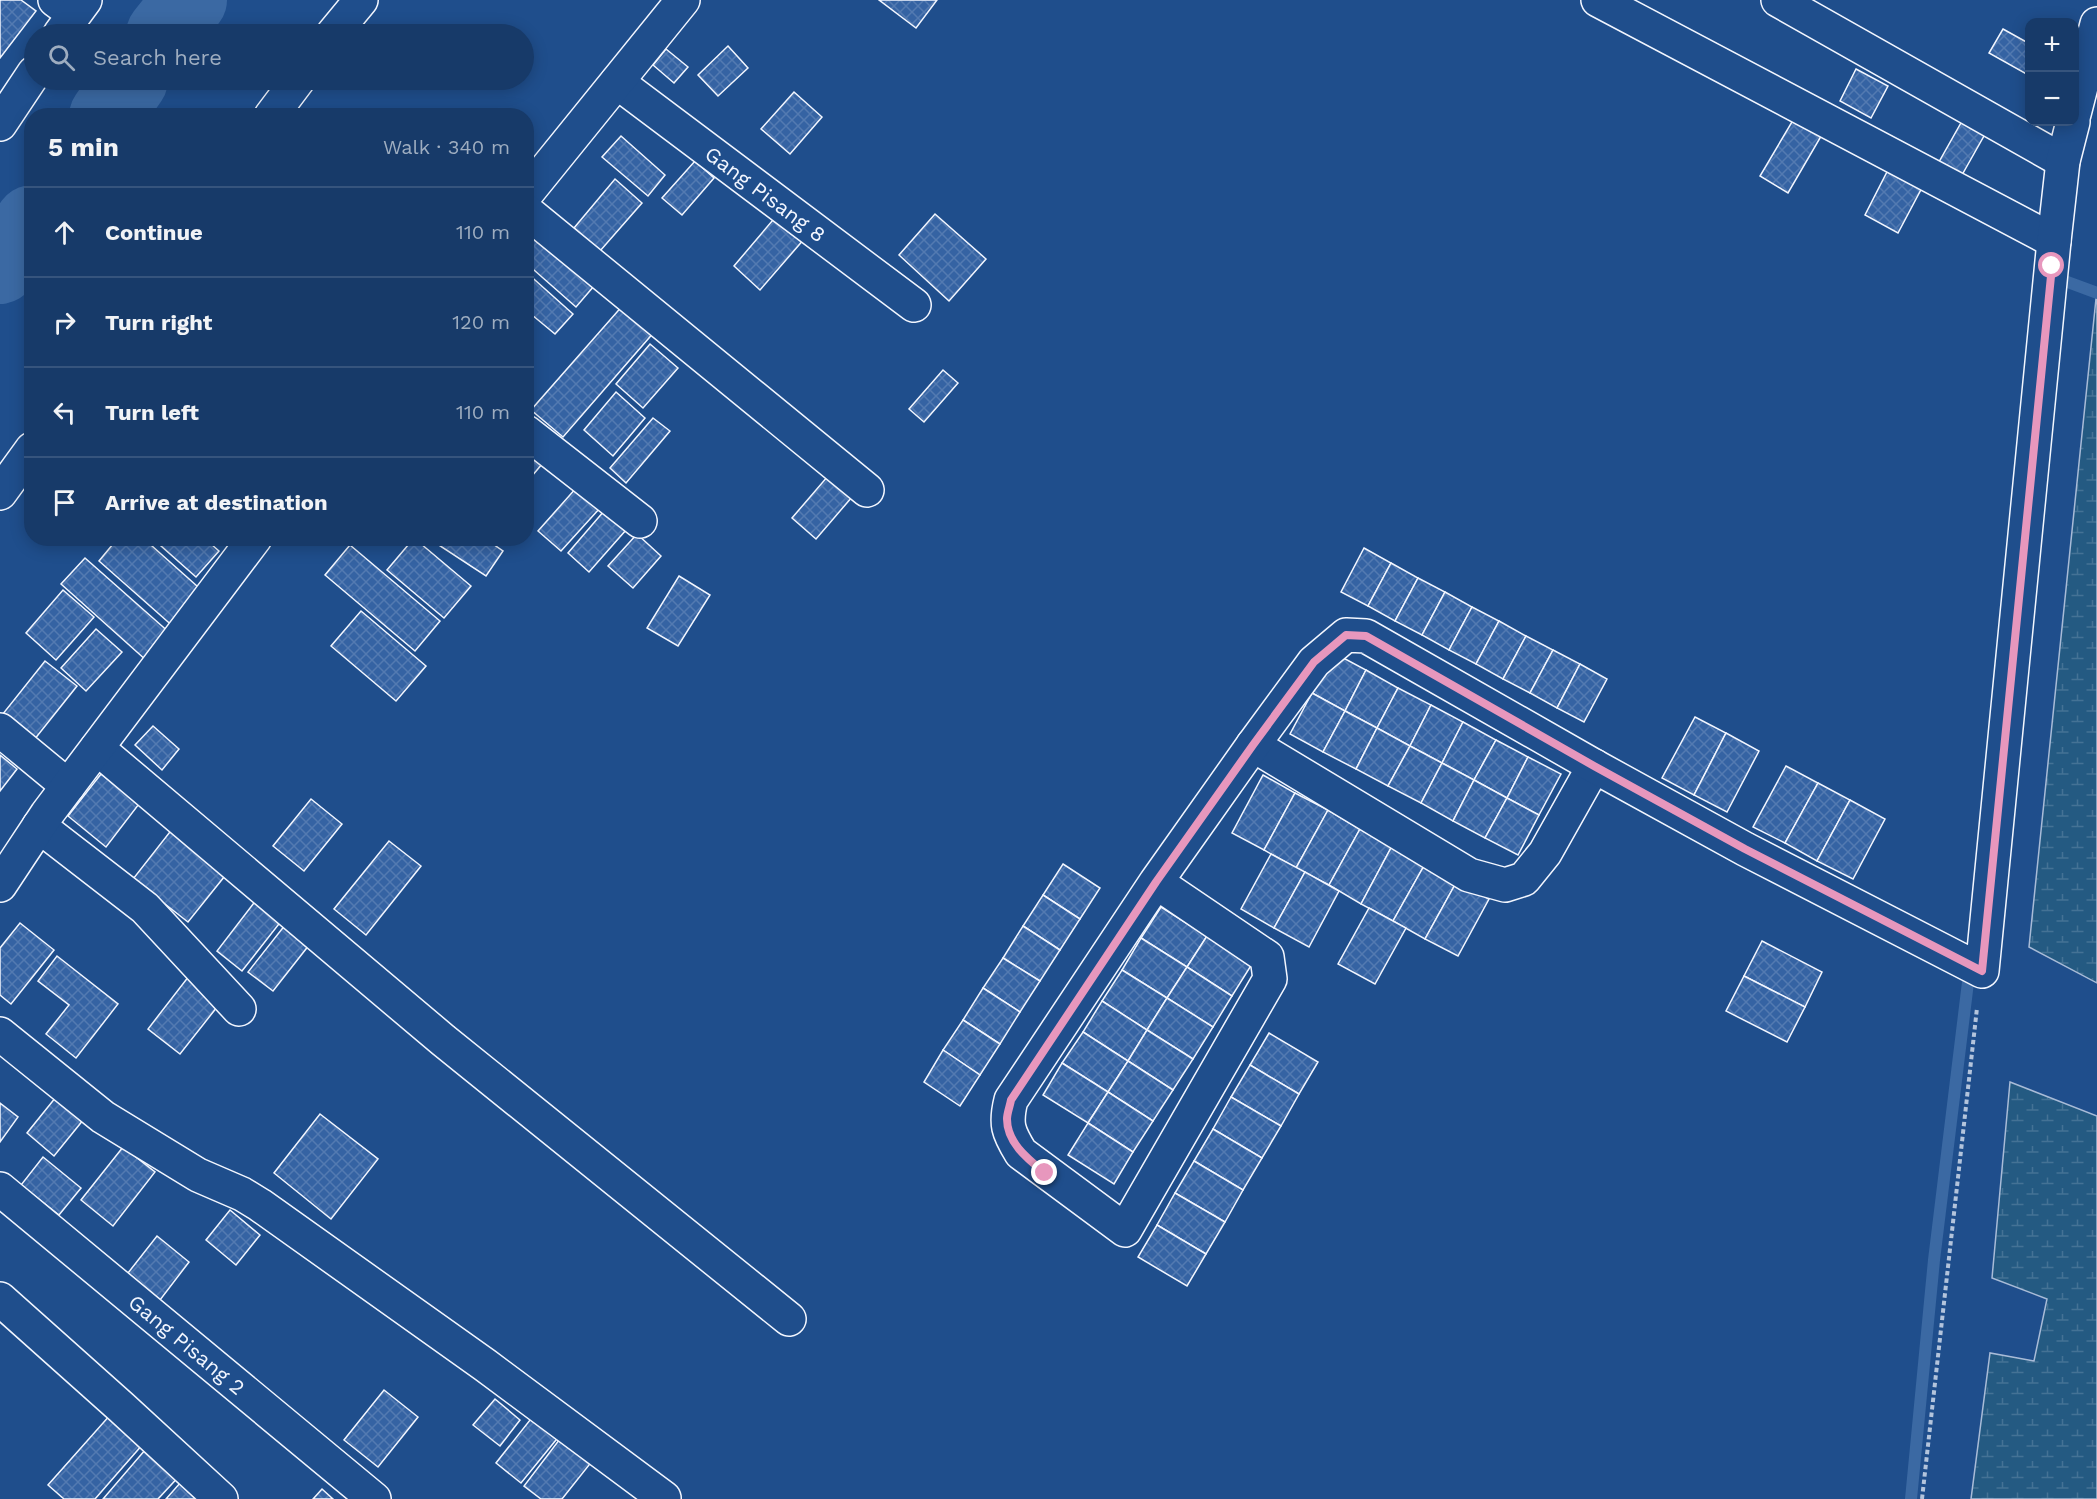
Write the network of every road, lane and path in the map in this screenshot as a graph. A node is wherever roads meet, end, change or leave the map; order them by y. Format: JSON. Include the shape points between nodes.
{"nodes":[{"id":1,"x":361,"y":0,"type":"edge"},
{"id":2,"x":683,"y":0,"type":"edge"},
{"id":3,"x":1598,"y":0,"type":"edge"},
{"id":4,"x":1778,"y":0,"type":"edge"},
{"id":5,"x":341,"y":24,"type":"edge"},
{"id":6,"x":2097,"y":24,"type":"edge"},
{"id":7,"x":617,"y":82,"type":"junction"},
{"id":8,"x":24,"y":88,"type":"edge"},
{"id":9,"x":290,"y":90,"type":"edge"},
{"id":10,"x":2079,"y":94,"type":"edge"},
{"id":11,"x":277,"y":108,"type":"edge"},
{"id":12,"x":0,"y":124,"type":"edge"},
{"id":13,"x":2072,"y":126,"type":"edge"},
{"id":14,"x":2063,"y":161,"type":"junction"},
{"id":15,"x":534,"y":184,"type":"edge"},
{"id":16,"x":534,"y":218,"type":"edge"},
{"id":17,"x":2052,"y":267,"type":"junction"},
{"id":18,"x":914,"y":305,"type":"dead end"},
{"id":19,"x":534,"y":438,"type":"edge"},
{"id":20,"x":24,"y":460,"type":"edge"},
{"id":21,"x":867,"y":490,"type":"dead end"},
{"id":22,"x":0,"y":493,"type":"edge"},
{"id":23,"x":640,"y":521,"type":"dead end"},
{"id":24,"x":249,"y":546,"type":"edge"},
{"id":25,"x":0,"y":730,"type":"edge"},
{"id":26,"x":1253,"y":745,"type":"junction"},
{"id":27,"x":97,"y":748,"type":"junction"},
{"id":28,"x":1594,"y":766,"type":"junction"},
{"id":29,"x":68,"y":786,"type":"junction"},
{"id":30,"x":39,"y":826,"type":"junction"},
{"id":31,"x":1156,"y":882,"type":"junction"},
{"id":32,"x":0,"y":885,"type":"edge"},
{"id":33,"x":1982,"y":971,"type":"junction"},
{"id":34,"x":239,"y":1009,"type":"dead end"},
{"id":35,"x":0,"y":1034,"type":"edge"},
{"id":36,"x":0,"y":1190,"type":"edge"},
{"id":37,"x":0,"y":1299,"type":"edge"},
{"id":38,"x":789,"y":1318,"type":"dead end"},
{"id":39,"x":664,"y":1498,"type":"edge"},
{"id":40,"x":220,"y":1499,"type":"edge"},
{"id":41,"x":374,"y":1499,"type":"edge"},
{"id":42,"x":1922,"y":1499,"type":"edge"}],
"edges":[{"from":1,"to":5,"type":"street"},
{"from":2,"to":7,"type":"street"},
{"from":3,"to":17,"type":"street"},
{"from":4,"to":14,"type":"street"},
{"from":6,"to":10,"type":"street"},
{"from":7,"to":15,"type":"street"},
{"from":7,"to":18,"type":"street","name":"Gang Pisang 8"},
{"from":8,"to":12,"type":"street"},
{"from":9,"to":11,"type":"street"},
{"from":13,"to":14,"type":"street"},
{"from":14,"to":17,"type":"street"},
{"from":16,"to":21,"type":"street"},
{"from":17,"to":33,"type":"street"},
{"from":19,"to":23,"type":"street"},
{"from":20,"to":22,"type":"street"},
{"from":24,"to":27,"type":"street"},
{"from":25,"to":29,"type":"street"},
{"from":26,"to":28,"type":"street","via":[[1314,662],[1346,635],[1366,636]]},
{"from":26,"to":28,"type":"street","via":[[1469,875],[1505,885],[1524,879],[1545,853]]},
{"from":26,"to":31,"type":"street"},
{"from":27,"to":29,"type":"street"},
{"from":27,"to":38,"type":"street","via":[[443,1040]]},
{"from":28,"to":33,"type":"street"},
{"from":29,"to":30,"type":"street"},
{"from":30,"to":32,"type":"street"},
{"from":30,"to":34,"type":"street","via":[[145,908]]},
{"from":31,"to":31,"type":"street","via":[[1267,957],[1270,979],[1125,1230],[1021,1153],[1007,1119],[1011,1100]]},
{"from":33,"to":42,"type":"path"},
{"from":35,"to":39,"type":"street","via":[[103,1117],[198,1175],[260,1205]]},
{"from":36,"to":41,"type":"street","name":"Gang Pisang 2"},
{"from":37,"to":40,"type":"street"}]}
